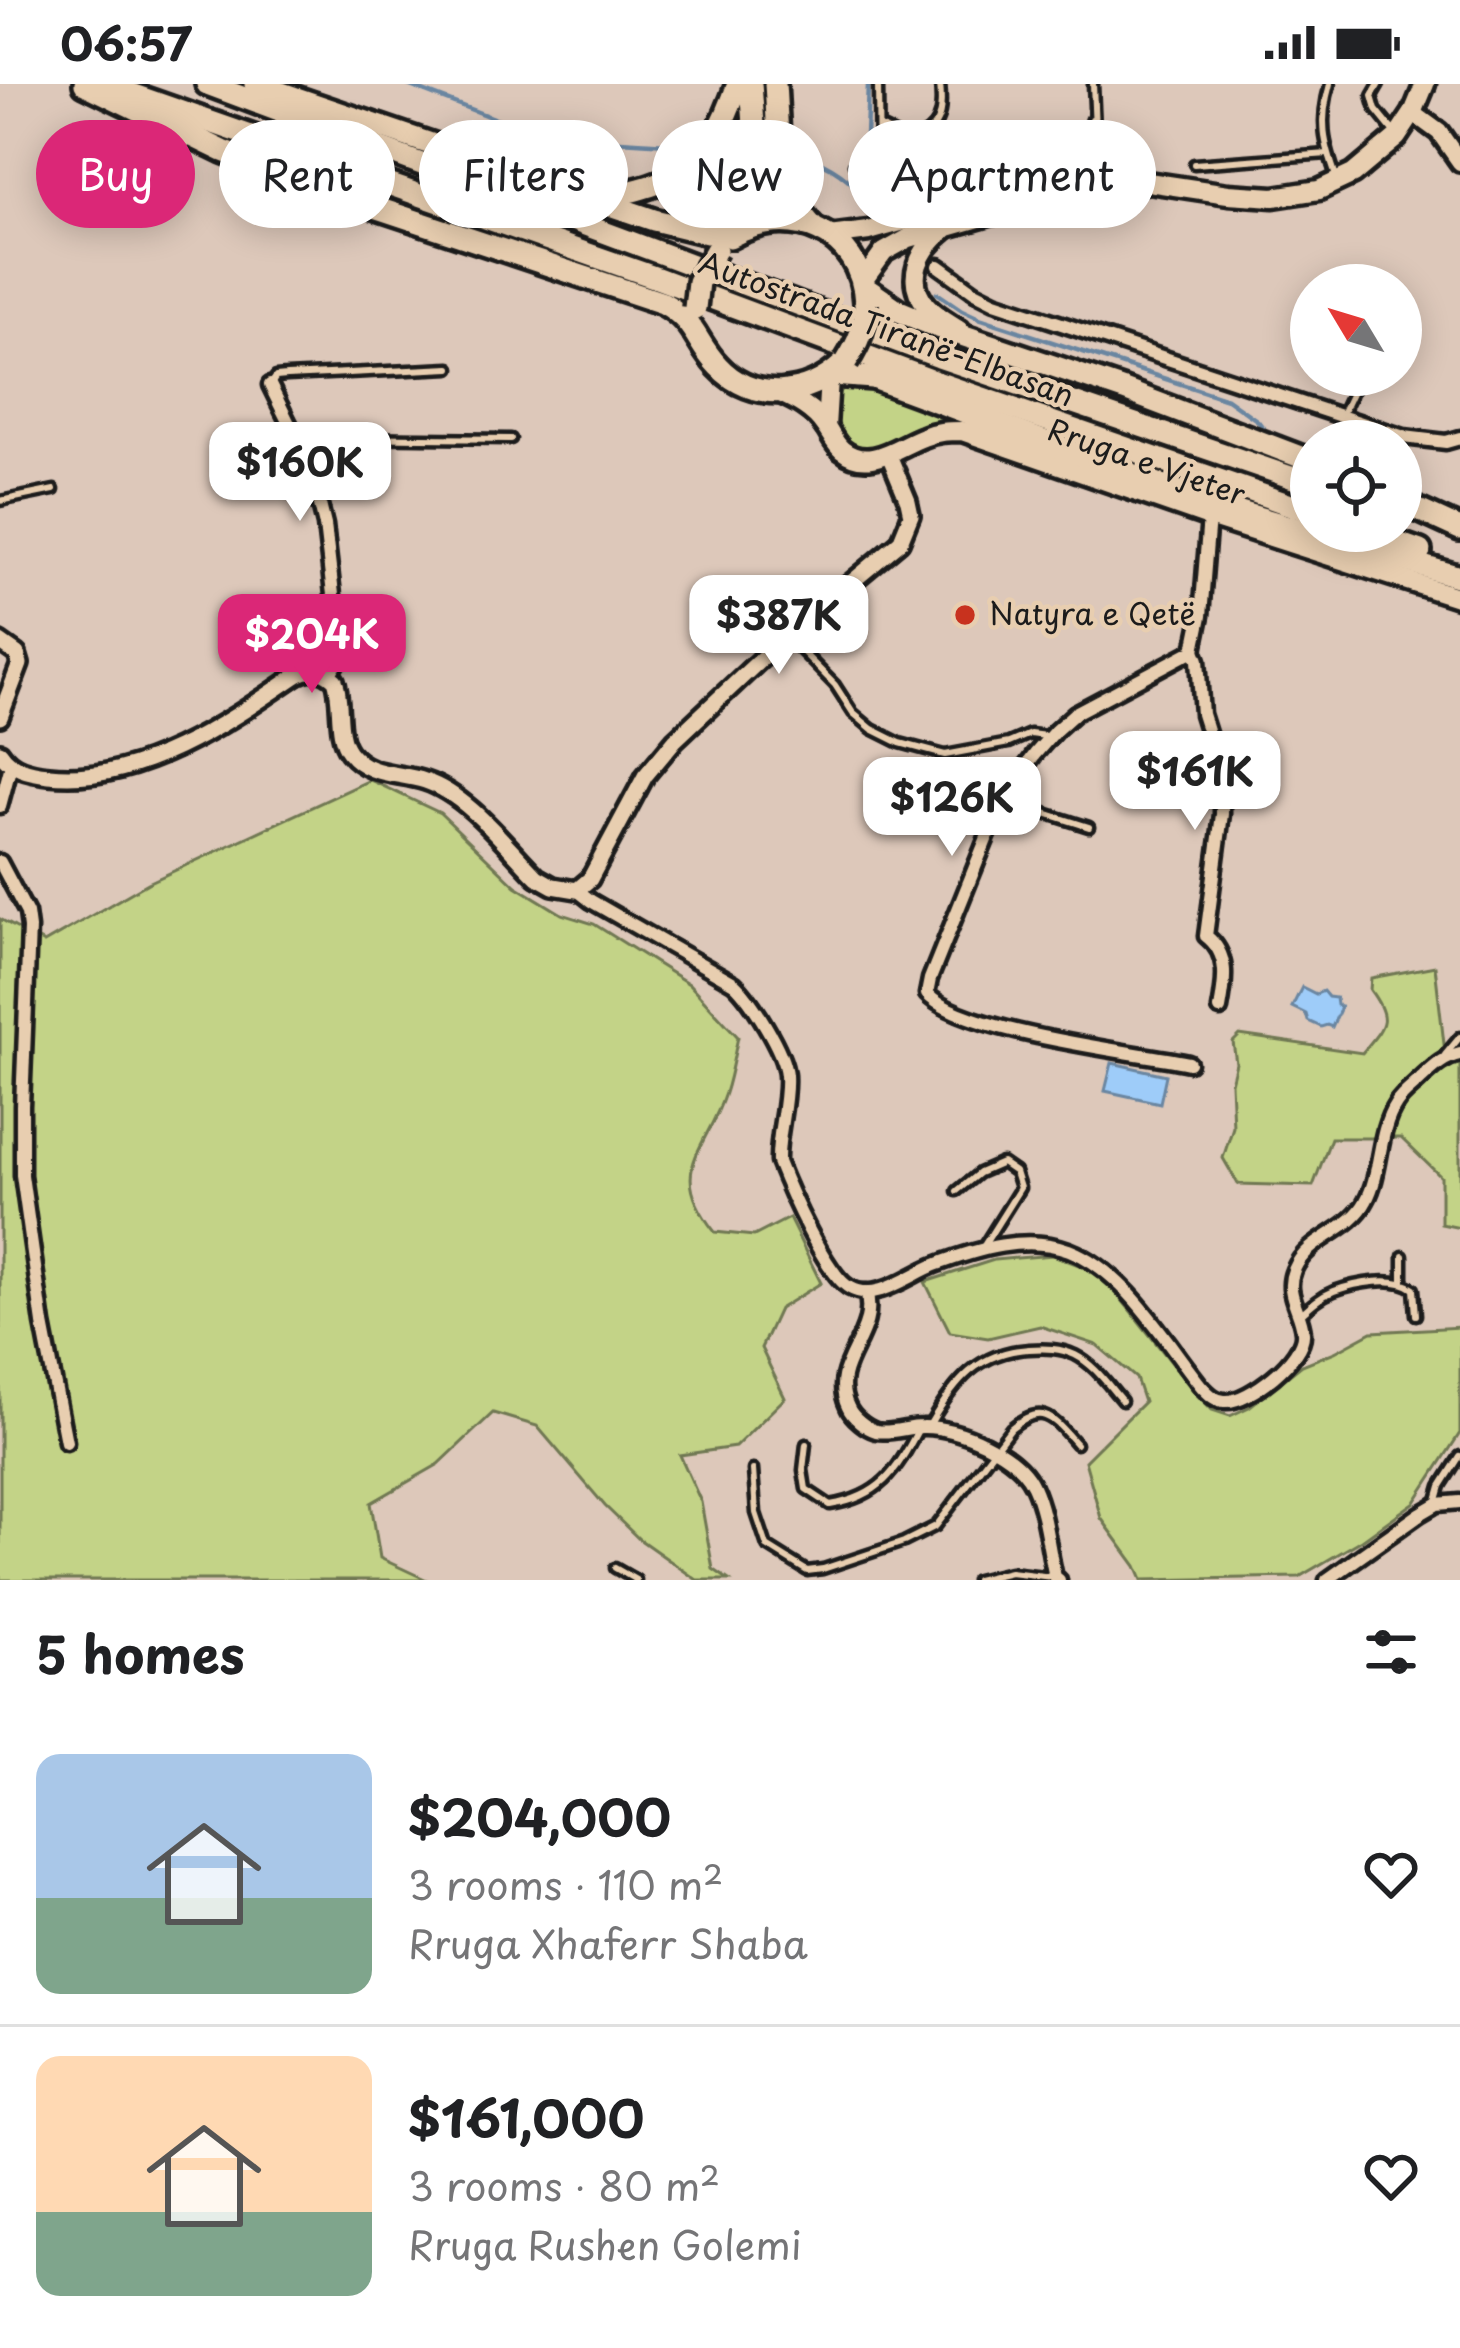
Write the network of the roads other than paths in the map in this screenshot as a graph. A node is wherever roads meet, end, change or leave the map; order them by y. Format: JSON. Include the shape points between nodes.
{"nodes":[{"id":1,"x":85,"y":84,"type":"edge"},
{"id":2,"x":102,"y":84,"type":"edge"},
{"id":3,"x":207,"y":84,"type":"edge"},
{"id":4,"x":255,"y":84,"type":"edge"},
{"id":5,"x":738,"y":84,"type":"edge"},
{"id":6,"x":751,"y":84,"type":"edge"},
{"id":7,"x":775,"y":84,"type":"edge"},
{"id":8,"x":878,"y":84,"type":"edge"},
{"id":9,"x":940,"y":84,"type":"edge"},
{"id":10,"x":1094,"y":84,"type":"edge"},
{"id":11,"x":1330,"y":84,"type":"edge"},
{"id":12,"x":1379,"y":84,"type":"edge"},
{"id":13,"x":1425,"y":84,"type":"edge"},
{"id":14,"x":287,"y":92,"type":"edge"},
{"id":15,"x":1094,"y":109,"type":"junction"},
{"id":16,"x":1413,"y":113,"type":"junction"},
{"id":17,"x":880,"y":120,"type":"edge"},
{"id":18,"x":937,"y":120,"type":"edge"},
{"id":19,"x":1091,"y":120,"type":"edge"},
{"id":20,"x":1095,"y":120,"type":"edge"},
{"id":21,"x":1397,"y":137,"type":"junction"},
{"id":22,"x":419,"y":139,"type":"edge"},
{"id":23,"x":1328,"y":154,"type":"junction"},
{"id":24,"x":1460,"y":162,"type":"edge"},
{"id":25,"x":1194,"y":164,"type":"dead end"},
{"id":26,"x":1338,"y":182,"type":"junction"},
{"id":27,"x":1156,"y":183,"type":"edge"},
{"id":28,"x":628,"y":193,"type":"edge"},
{"id":29,"x":628,"y":212,"type":"edge"},
{"id":30,"x":879,"y":228,"type":"edge"},
{"id":31,"x":945,"y":228,"type":"edge"},
{"id":32,"x":947,"y":228,"type":"edge"},
{"id":33,"x":741,"y":231,"type":"junction"},
{"id":34,"x":821,"y":232,"type":"junction"},
{"id":35,"x":939,"y":266,"type":"dead end"},
{"id":36,"x":864,"y":291,"type":"junction"},
{"id":37,"x":967,"y":334,"type":"junction"},
{"id":38,"x":700,"y":336,"type":"junction"},
{"id":39,"x":450,"y":368,"type":"dead end"},
{"id":40,"x":835,"y":372,"type":"junction"},
{"id":41,"x":270,"y":385,"type":"joint"},
{"id":42,"x":778,"y":392,"type":"junction"},
{"id":43,"x":1351,"y":396,"type":"edge"},
{"id":44,"x":1341,"y":416,"type":"junction"},
{"id":45,"x":826,"y":427,"type":"junction"},
{"id":46,"x":1460,"y":438,"type":"edge"},
{"id":47,"x":511,"y":440,"type":"dead end"},
{"id":48,"x":298,"y":442,"type":"junction"},
{"id":49,"x":1290,"y":452,"type":"edge"},
{"id":50,"x":889,"y":454,"type":"junction"},
{"id":51,"x":1290,"y":477,"type":"edge"},
{"id":52,"x":53,"y":490,"type":"dead end"},
{"id":53,"x":1422,"y":500,"type":"edge"},
{"id":54,"x":0,"y":501,"type":"edge"},
{"id":55,"x":1290,"y":505,"type":"edge"},
{"id":56,"x":1422,"y":513,"type":"edge"},
{"id":57,"x":1460,"y":514,"type":"edge"},
{"id":58,"x":1209,"y":517,"type":"junction"},
{"id":59,"x":1422,"y":520,"type":"edge"},
{"id":60,"x":1460,"y":532,"type":"edge"},
{"id":61,"x":1422,"y":551,"type":"edge"},
{"id":62,"x":1460,"y":564,"type":"edge"},
{"id":63,"x":1460,"y":577,"type":"edge"},
{"id":64,"x":1460,"y":598,"type":"edge"},
{"id":65,"x":762,"y":610,"type":"dead end"},
{"id":66,"x":782,"y":641,"type":"junction"},
{"id":67,"x":0,"y":642,"type":"edge"},
{"id":68,"x":1194,"y":650,"type":"junction"},
{"id":69,"x":328,"y":675,"type":"junction"},
{"id":70,"x":0,"y":717,"type":"edge"},
{"id":71,"x":1050,"y":737,"type":"junction"},
{"id":72,"x":6,"y":758,"type":"edge"},
{"id":73,"x":1003,"y":800,"type":"junction"},
{"id":74,"x":0,"y":806,"type":"edge"},
{"id":75,"x":1089,"y":827,"type":"dead end"},
{"id":76,"x":0,"y":862,"type":"edge"},
{"id":77,"x":578,"y":890,"type":"junction"},
{"id":78,"x":1220,"y":1009,"type":"dead end"},
{"id":79,"x":1460,"y":1037,"type":"edge"},
{"id":80,"x":1460,"y":1054,"type":"edge"},
{"id":81,"x":1443,"y":1058,"type":"junction"},
{"id":82,"x":1189,"y":1063,"type":"dead end"},
{"id":83,"x":957,"y":1190,"type":"dead end"},
{"id":84,"x":981,"y":1250,"type":"junction"},
{"id":85,"x":1403,"y":1256,"type":"dead end"},
{"id":86,"x":1402,"y":1282,"type":"junction"},
{"id":87,"x":866,"y":1292,"type":"junction"},
{"id":88,"x":1415,"y":1315,"type":"dead end"},
{"id":89,"x":1298,"y":1316,"type":"junction"},
{"id":90,"x":1122,"y":1401,"type":"dead end"},
{"id":91,"x":924,"y":1427,"type":"junction"},
{"id":92,"x":66,"y":1442,"type":"dead end"},
{"id":93,"x":806,"y":1444,"type":"dead end"},
{"id":94,"x":1076,"y":1444,"type":"dead end"},
{"id":95,"x":997,"y":1450,"type":"junction"},
{"id":96,"x":1460,"y":1456,"type":"edge"},
{"id":97,"x":753,"y":1470,"type":"dead end"},
{"id":98,"x":1460,"y":1502,"type":"edge"},
{"id":99,"x":1437,"y":1504,"type":"junction"},
{"id":100,"x":615,"y":1568,"type":"dead end"},
{"id":101,"x":1057,"y":1579,"type":"edge"},
{"id":102,"x":636,"y":1580,"type":"edge"},
{"id":103,"x":976,"y":1580,"type":"edge"},
{"id":104,"x":1327,"y":1580,"type":"edge"}],
"edges":[{"from":1,"to":38,"type":"highway","via":[[317,188],[663,302]]},
{"from":2,"to":55,"type":"highway","name":"Autostrada Tiranë-Elbasan"},
{"from":3,"to":51,"type":"highway","name":"Autostrada Tiranë-Elbasan","via":[[939,357]]},
{"from":4,"to":14,"type":"highway"},
{"from":5,"to":28,"type":"highway","via":[[707,150],[688,168]]},
{"from":6,"to":33,"type":"highway","via":[[758,179]]},
{"from":7,"to":34,"type":"highway","via":[[784,180]]},
{"from":8,"to":17,"type":"lane"},
{"from":9,"to":18,"type":"lane"},
{"from":10,"to":15,"type":"lane"},
{"from":11,"to":23,"type":"lane","via":[[1322,127]]},
{"from":12,"to":21,"type":"lane","via":[[1376,110]]},
{"from":13,"to":16,"type":"main road"},
{"from":14,"to":22,"type":"highway"},
{"from":15,"to":19,"type":"lane"},
{"from":15,"to":20,"type":"lane"},
{"from":16,"to":21,"type":"main road"},
{"from":16,"to":24,"type":"main road"},
{"from":21,"to":26,"type":"main road"},
{"from":23,"to":25,"type":"lane"},
{"from":23,"to":26,"type":"lane"},
{"from":26,"to":27,"type":"main road","via":[[1274,197]]},
{"from":29,"to":33,"type":"highway","via":[[695,232]]},
{"from":30,"to":34,"type":"main road"},
{"from":31,"to":36,"type":"main road","via":[[884,252]]},
{"from":32,"to":37,"type":"main road","via":[[919,257],[916,280],[929,309]]},
{"from":33,"to":34,"type":"highway","via":[[791,221]]},
{"from":33,"to":38,"type":"highway","bridge":true,"via":[[716,250],[698,282]]},
{"from":34,"to":36,"type":"highway","via":[[851,258]]},
{"from":35,"to":44,"type":"street","via":[[995,302]]},
{"from":36,"to":37,"type":"highway"},
{"from":36,"to":40,"type":"highway","bridge":true,"via":[[858,343]]},
{"from":37,"to":49,"type":"highway"},
{"from":38,"to":42,"type":"highway","via":[[733,379]]},
{"from":39,"to":41,"type":"lane","via":[[277,377]]},
{"from":40,"to":42,"type":"highway","via":[[808,388]]},
{"from":40,"to":45,"type":"main road"},
{"from":40,"to":63,"type":"highway","via":[[872,378],[1210,503]]},
{"from":41,"to":48,"type":"street"},
{"from":42,"to":45,"type":"main road"},
{"from":43,"to":44,"type":"lane"},
{"from":44,"to":46,"type":"street","via":[[1423,441]]},
{"from":45,"to":50,"type":"main road","via":[[851,455]]},
{"from":47,"to":48,"type":"lane"},
{"from":48,"to":69,"type":"street","via":[[325,525],[339,647]]},
{"from":50,"to":58,"type":"main road","name":"Rruga e Vjeter","via":[[941,431],[962,431]]},
{"from":50,"to":66,"type":"street","via":[[908,501],[908,530]]},
{"from":52,"to":54,"type":"lane"},
{"from":53,"to":57,"type":"highway"},
{"from":56,"to":60,"type":"highway"},
{"from":58,"to":64,"type":"main road","name":"Rruga e Vjeter"},
{"from":58,"to":68,"type":"street"},
{"from":59,"to":60,"type":"highway"},
{"from":61,"to":62,"type":"highway"},
{"from":65,"to":66,"type":"lane"},
{"from":66,"to":71,"type":"lane","via":[[835,685],[853,713],[900,743],[945,754],[1030,734]]},
{"from":66,"to":77,"type":"street","via":[[652,765]]},
{"from":67,"to":70,"type":"street","via":[[20,664]]},
{"from":68,"to":71,"type":"street","via":[[1104,696]]},
{"from":68,"to":78,"type":"street","via":[[1222,778],[1206,936],[1226,974]]},
{"from":69,"to":72,"type":"street","via":[[308,670],[229,722],[121,769],[79,777],[32,773]]},
{"from":69,"to":77,"type":"street","via":[[339,690],[351,756],[452,793],[537,877]]},
{"from":71,"to":73,"type":"street"},
{"from":72,"to":74,"type":"street"},
{"from":73,"to":75,"type":"lane"},
{"from":73,"to":82,"type":"street","via":[[927,994],[1004,1028]]},
{"from":76,"to":92,"type":"street","via":[[29,928],[22,1175]]},
{"from":77,"to":87,"type":"street","via":[[734,983],[749,1000],[786,1074],[777,1144],[784,1178],[833,1275]]},
{"from":79,"to":81,"type":"lane"},
{"from":80,"to":81,"type":"street"},
{"from":81,"to":89,"type":"street","via":[[1396,1104],[1366,1203],[1299,1260],[1289,1287]]},
{"from":83,"to":84,"type":"lane","via":[[1002,1163],[1016,1172],[1020,1188]]},
{"from":84,"to":87,"type":"street"},
{"from":84,"to":89,"type":"street","via":[[1046,1244],[1093,1263],[1117,1280],[1202,1387],[1227,1402],[1292,1360],[1301,1347]]},
{"from":85,"to":86,"type":"lane"},
{"from":86,"to":88,"type":"lane","via":[[1414,1288]]},
{"from":86,"to":89,"type":"lane","via":[[1336,1290]]},
{"from":87,"to":91,"type":"street","via":[[867,1328],[845,1374],[848,1407],[878,1432]]},
{"from":90,"to":91,"type":"lane","via":[[1078,1356],[1023,1349],[988,1356],[968,1371]]},
{"from":91,"to":93,"type":"lane","via":[[881,1486],[830,1505],[806,1489]]},
{"from":91,"to":95,"type":"street"},
{"from":94,"to":95,"type":"lane","via":[[1039,1413],[1011,1428]]},
{"from":95,"to":97,"type":"lane","via":[[936,1526],[807,1571],[766,1546]]},
{"from":95,"to":101,"type":"street","via":[[1032,1484]]},
{"from":96,"to":99,"type":"lane"},
{"from":98,"to":99,"type":"street"},
{"from":99,"to":104,"type":"street"},
{"from":100,"to":102,"type":"lane"},
{"from":101,"to":103,"type":"lane","via":[[1010,1572]]}]}
